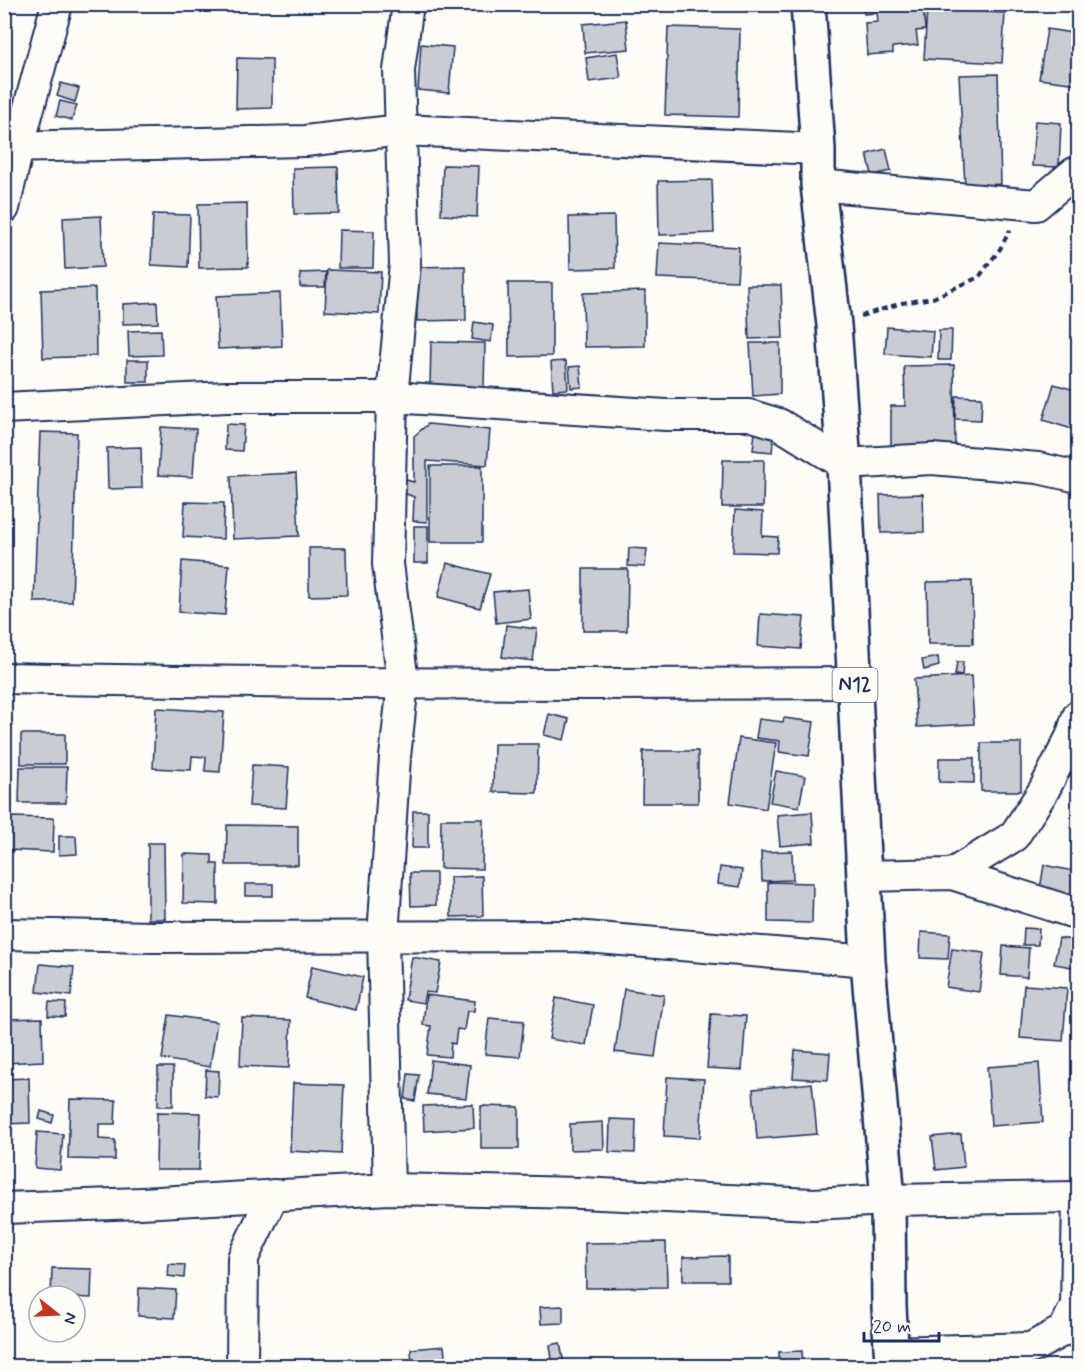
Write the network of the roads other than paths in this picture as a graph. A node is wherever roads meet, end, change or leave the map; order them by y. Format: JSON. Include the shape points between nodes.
{"nodes":[{"id":1,"x":57,"y":4,"type":"edge"},
{"id":2,"x":408,"y":4,"type":"edge"},
{"id":3,"x":808,"y":4,"type":"edge"},
{"id":4,"x":400,"y":130,"type":"junction"},
{"id":5,"x":11,"y":148,"type":"edge"},
{"id":6,"x":818,"y":149,"type":"junction"},
{"id":7,"x":1078,"y":173,"type":"edge"},
{"id":8,"x":818,"y":185,"type":"junction"},
{"id":9,"x":4,"y":208,"type":"edge"},
{"id":10,"x":392,"y":397,"type":"junction"},
{"id":11,"x":4,"y":408,"type":"edge"},
{"id":12,"x":844,"y":464,"type":"junction"},
{"id":13,"x":1078,"y":477,"type":"edge"},
{"id":14,"x":4,"y":678,"type":"edge"},
{"id":15,"x":403,"y":683,"type":"junction"},
{"id":16,"x":855,"y":683,"type":"junction"},
{"id":17,"x":1078,"y":718,"type":"edge"},
{"id":18,"x":952,"y":874,"type":"junction"},
{"id":19,"x":864,"y":876,"type":"junction"},
{"id":20,"x":1078,"y":914,"type":"edge"},
{"id":21,"x":4,"y":934,"type":"edge"},
{"id":22,"x":383,"y":936,"type":"junction"},
{"id":23,"x":868,"y":961,"type":"junction"},
{"id":24,"x":389,"y":1189,"type":"junction"},
{"id":25,"x":273,"y":1195,"type":"junction"},
{"id":26,"x":1078,"y":1198,"type":"edge"},
{"id":27,"x":888,"y":1200,"type":"junction"},
{"id":28,"x":4,"y":1208,"type":"edge"},
{"id":29,"x":1077,"y":1305,"type":"edge"},
{"id":30,"x":892,"y":1359,"type":"edge"},
{"id":31,"x":242,"y":1366,"type":"edge"}],
"edges":[{"from":1,"to":5,"type":"street"},
{"from":2,"to":4,"type":"street","via":[[399,70]]},
{"from":3,"to":6,"type":"main road","number":"N12"},
{"from":4,"to":5,"type":"street","via":[[305,141]]},
{"from":4,"to":6,"type":"street"},
{"from":4,"to":10,"type":"street","via":[[405,264]]},
{"from":5,"to":9,"type":"street"},
{"from":6,"to":8,"type":"main road","number":"N12"},
{"from":7,"to":8,"type":"street","via":[[1035,205]]},
{"from":8,"to":12,"type":"main road","number":"N12"},
{"from":10,"to":11,"type":"street","via":[[227,397]]},
{"from":10,"to":12,"type":"street","via":[[666,415],[749,415],[779,424]]},
{"from":10,"to":15,"type":"street","via":[[388,564]]},
{"from":12,"to":13,"type":"street","via":[[932,459],[1038,468]]},
{"from":12,"to":16,"type":"main road","number":"N12"},
{"from":14,"to":15,"type":"street"},
{"from":15,"to":16,"type":"street"},
{"from":15,"to":22,"type":"street"},
{"from":16,"to":19,"type":"main road","number":"N12"},
{"from":17,"to":18,"type":"street","via":[[1044,790],[1014,836]]},
{"from":18,"to":19,"type":"street"},
{"from":18,"to":20,"type":"street"},
{"from":19,"to":23,"type":"main road","number":"N12"},
{"from":21,"to":22,"type":"street"},
{"from":22,"to":23,"type":"street","via":[[575,936]]},
{"from":22,"to":24,"type":"street"},
{"from":23,"to":27,"type":"main road","number":"N12"},
{"from":24,"to":25,"type":"street"},
{"from":24,"to":27,"type":"street","via":[[813,1204]]},
{"from":25,"to":28,"type":"street"},
{"from":25,"to":31,"type":"street","via":[[243,1258]]},
{"from":26,"to":27,"type":"street"},
{"from":26,"to":29,"type":"street"},
{"from":27,"to":30,"type":"main road","number":"N12"},
{"from":29,"to":30,"type":"street","via":[[1064,1330],[1031,1348]]}]}
